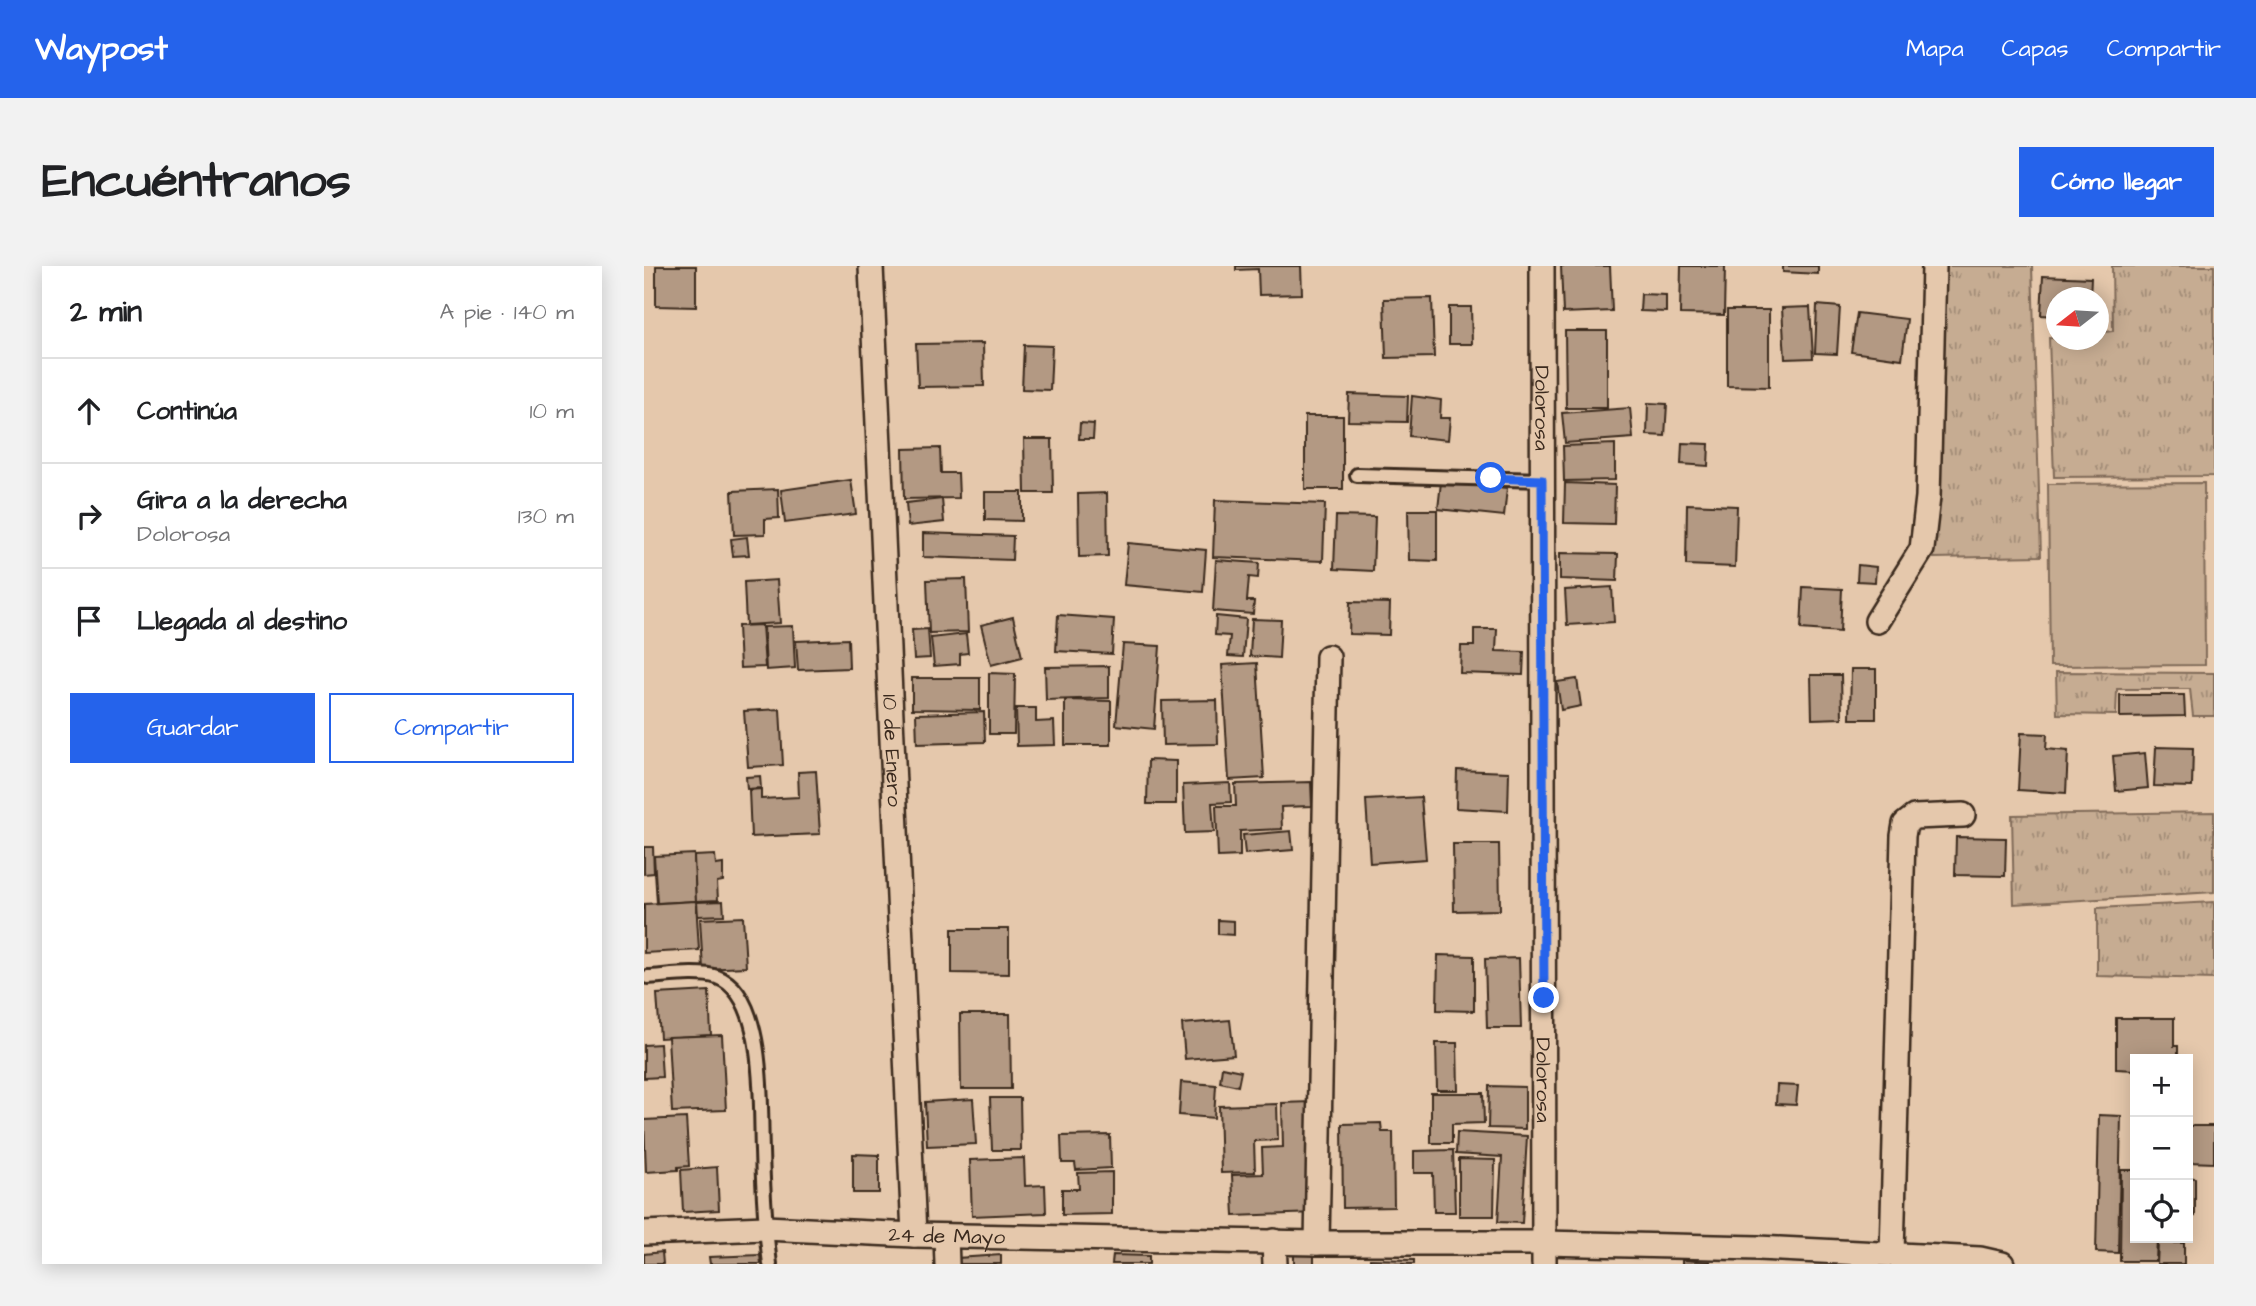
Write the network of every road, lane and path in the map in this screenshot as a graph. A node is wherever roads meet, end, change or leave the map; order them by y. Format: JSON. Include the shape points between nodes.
{"nodes":[{"id":1,"x":871,"y":266,"type":"edge"},
{"id":2,"x":1542,"y":266,"type":"edge"},
{"id":3,"x":1934,"y":266,"type":"edge"},
{"id":4,"x":1357,"y":475,"type":"dead end"},
{"id":5,"x":1542,"y":480,"type":"junction"},
{"id":6,"x":1877,"y":621,"type":"dead end"},
{"id":7,"x":1328,"y":657,"type":"dead end"},
{"id":8,"x":1963,"y":815,"type":"dead end"},
{"id":9,"x":648,"y":977,"type":"dead end"},
{"id":10,"x":765,"y":1228,"type":"junction"},
{"id":11,"x":644,"y":1233,"type":"edge"},
{"id":12,"x":915,"y":1235,"type":"junction"},
{"id":13,"x":946,"y":1236,"type":"junction"},
{"id":14,"x":1274,"y":1241,"type":"junction"},
{"id":15,"x":1317,"y":1243,"type":"junction"},
{"id":16,"x":1544,"y":1253,"type":"edge"},
{"id":17,"x":1892,"y":1254,"type":"junction"},
{"id":18,"x":770,"y":1264,"type":"edge"},
{"id":19,"x":947,"y":1264,"type":"edge"},
{"id":20,"x":1275,"y":1264,"type":"edge"},
{"id":21,"x":2002,"y":1264,"type":"edge"}],
"edges":[{"from":1,"to":12,"type":"street","name":"10 de Enero"},
{"from":2,"to":5,"type":"street","name":"Dolorosa"},
{"from":3,"to":6,"type":"street","via":[[1928,497],[1922,549]]},
{"from":4,"to":5,"type":"lane"},
{"from":5,"to":16,"type":"street","name":"Dolorosa"},
{"from":7,"to":15,"type":"street"},
{"from":8,"to":17,"type":"street","via":[[1914,817],[1905,824],[1903,836]]},
{"from":9,"to":10,"type":"lane","via":[[718,977],[739,993],[760,1061]]},
{"from":10,"to":11,"type":"street","name":"24 de Mayo"},
{"from":10,"to":12,"type":"street","name":"24 de Mayo"},
{"from":10,"to":18,"type":"lane"},
{"from":12,"to":13,"type":"street","name":"24 de Mayo"},
{"from":13,"to":14,"type":"street","name":"24 de Mayo"},
{"from":13,"to":19,"type":"street"},
{"from":14,"to":15,"type":"street","name":"24 de Mayo"},
{"from":14,"to":20,"type":"street"},
{"from":15,"to":16,"type":"street","name":"24 de Mayo"},
{"from":16,"to":17,"type":"street","name":"24 de Mayo","via":[[1758,1248]]},
{"from":17,"to":21,"type":"street","name":"24 de Mayo"}]}
